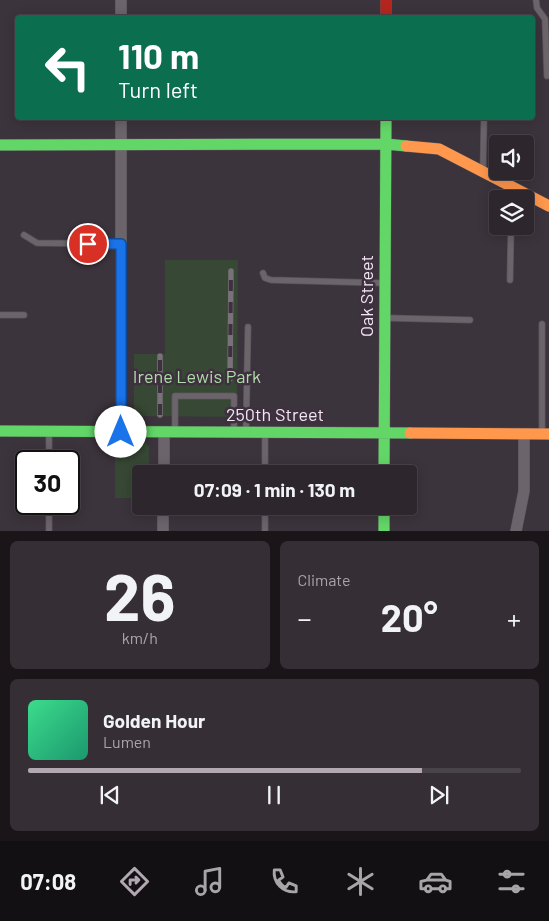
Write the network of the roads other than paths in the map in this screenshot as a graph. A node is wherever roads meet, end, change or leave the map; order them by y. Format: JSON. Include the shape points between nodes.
{"nodes":[{"id":1,"x":121,"y":0,"type":"edge"},
{"id":2,"x":386,"y":0,"type":"edge"},
{"id":3,"x":536,"y":0,"type":"edge"},
{"id":4,"x":121,"y":15,"type":"edge"},
{"id":5,"x":386,"y":15,"type":"edge"},
{"id":6,"x":547,"y":76,"type":"dead end"},
{"id":7,"x":121,"y":120,"type":"edge"},
{"id":8,"x":386,"y":120,"type":"edge"},
{"id":9,"x":484,"y":120,"type":"edge"},
{"id":10,"x":386,"y":144,"type":"junction"},
{"id":11,"x":0,"y":145,"type":"edge"},
{"id":12,"x":121,"y":145,"type":"junction"},
{"id":13,"x":483,"y":172,"type":"junction"},
{"id":14,"x":511,"y":186,"type":"junction"},
{"id":15,"x":511,"y":190,"type":"edge"},
{"id":16,"x":549,"y":206,"type":"edge"},
{"id":17,"x":24,"y":235,"type":"dead end"},
{"id":18,"x":511,"y":235,"type":"edge"},
{"id":19,"x":121,"y":244,"type":"junction"},
{"id":20,"x":263,"y":273,"type":"dead end"},
{"id":21,"x":510,"y":280,"type":"dead end"},
{"id":22,"x":385,"y":283,"type":"junction"},
{"id":23,"x":0,"y":315,"type":"edge"},
{"id":24,"x":24,"y":315,"type":"dead end"},
{"id":25,"x":384,"y":318,"type":"junction"},
{"id":26,"x":470,"y":320,"type":"dead end"},
{"id":27,"x":542,"y":324,"type":"dead end"},
{"id":28,"x":248,"y":327,"type":"dead end"},
{"id":29,"x":0,"y":432,"type":"edge"},
{"id":30,"x":49,"y":432,"type":"junction"},
{"id":31,"x":121,"y":432,"type":"junction"},
{"id":32,"x":169,"y":432,"type":"junction"},
{"id":33,"x":240,"y":432,"type":"junction"},
{"id":34,"x":266,"y":432,"type":"junction"},
{"id":35,"x":384,"y":433,"type":"junction"},
{"id":36,"x":524,"y":434,"type":"junction"},
{"id":37,"x":546,"y":434,"type":"edge"},
{"id":38,"x":49,"y":450,"type":"edge"},
{"id":39,"x":165,"y":465,"type":"edge"},
{"id":40,"x":265,"y":465,"type":"edge"},
{"id":41,"x":384,"y":465,"type":"edge"},
{"id":42,"x":49,"y":515,"type":"edge"},
{"id":43,"x":164,"y":515,"type":"edge"},
{"id":44,"x":265,"y":515,"type":"edge"},
{"id":45,"x":384,"y":515,"type":"edge"},
{"id":46,"x":49,"y":531,"type":"edge"},
{"id":47,"x":163,"y":531,"type":"edge"},
{"id":48,"x":265,"y":531,"type":"edge"},
{"id":49,"x":384,"y":531,"type":"edge"},
{"id":50,"x":516,"y":531,"type":"edge"}],
"edges":[{"from":1,"to":4,"type":"street"},
{"from":2,"to":5,"type":"street"},
{"from":3,"to":6,"type":"lane","via":[[537,8],[545,18]]},
{"from":7,"to":12,"type":"street"},
{"from":8,"to":10,"type":"street","name":"Oak Street"},
{"from":9,"to":13,"type":"lane"},
{"from":10,"to":12,"type":"street"},
{"from":10,"to":13,"type":"street","via":[[439,149]]},
{"from":10,"to":22,"type":"street","name":"Oak Street"},
{"from":11,"to":12,"type":"street"},
{"from":12,"to":19,"type":"street"},
{"from":13,"to":14,"type":"street"},
{"from":14,"to":15,"type":"lane"},
{"from":14,"to":16,"type":"street"},
{"from":17,"to":19,"type":"lane","via":[[37,243]]},
{"from":18,"to":21,"type":"lane"},
{"from":19,"to":31,"type":"street"},
{"from":20,"to":22,"type":"lane","via":[[271,280]]},
{"from":22,"to":25,"type":"street","name":"Oak Street"},
{"from":23,"to":24,"type":"lane"},
{"from":25,"to":26,"type":"lane"},
{"from":25,"to":35,"type":"street","name":"Oak Street"},
{"from":27,"to":37,"type":"lane"},
{"from":28,"to":33,"type":"lane"},
{"from":29,"to":30,"type":"street","name":"250th Street"},
{"from":30,"to":31,"type":"street","name":"250th Street"},
{"from":30,"to":38,"type":"lane"},
{"from":31,"to":32,"type":"street","name":"250th Street"},
{"from":32,"to":33,"type":"street","name":"250th Street"},
{"from":32,"to":33,"type":"lane","via":[[175,396],[234,396]]},
{"from":32,"to":39,"type":"street"},
{"from":33,"to":34,"type":"street","name":"250th Street"},
{"from":34,"to":35,"type":"street","name":"250th Street"},
{"from":34,"to":40,"type":"lane"},
{"from":35,"to":36,"type":"street","name":"250th Street"},
{"from":35,"to":41,"type":"street","name":"Oak Street"},
{"from":36,"to":37,"type":"street","name":"250th Street"},
{"from":36,"to":50,"type":"street","via":[[524,491]]},
{"from":42,"to":46,"type":"lane"},
{"from":43,"to":47,"type":"street"},
{"from":44,"to":48,"type":"lane"},
{"from":45,"to":49,"type":"street"}]}
